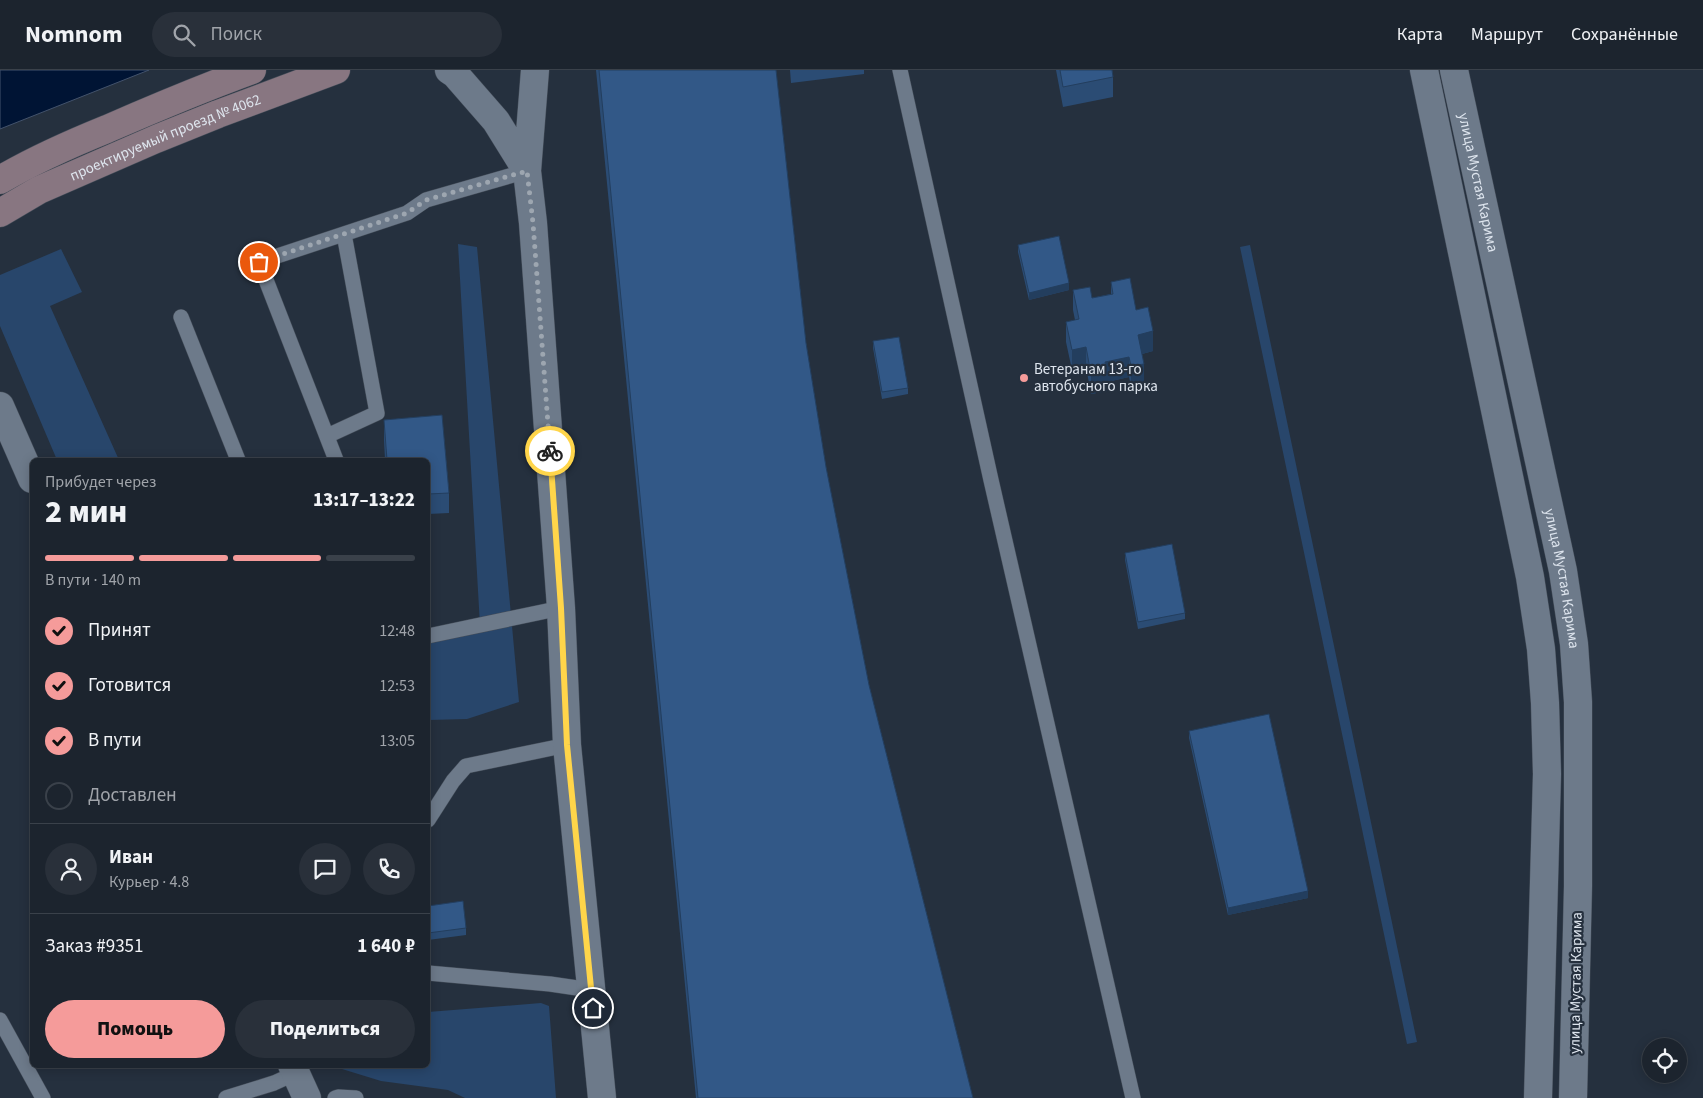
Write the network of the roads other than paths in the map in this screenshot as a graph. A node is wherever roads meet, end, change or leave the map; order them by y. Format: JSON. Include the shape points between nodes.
{"nodes":[{"id":1,"x":252,"y":70,"type":"edge"},
{"id":2,"x":336,"y":70,"type":"edge"},
{"id":3,"x":535,"y":70,"type":"edge"},
{"id":4,"x":900,"y":70,"type":"edge"},
{"id":5,"x":1424,"y":70,"type":"edge"},
{"id":6,"x":1454,"y":70,"type":"edge"},
{"id":7,"x":453,"y":71,"type":"edge"},
{"id":8,"x":527,"y":171,"type":"junction"},
{"id":9,"x":0,"y":180,"type":"edge"},
{"id":10,"x":0,"y":213,"type":"edge"},
{"id":11,"x":344,"y":234,"type":"junction"},
{"id":12,"x":182,"y":317,"type":"dead end"},
{"id":13,"x":0,"y":406,"type":"edge"},
{"id":14,"x":327,"y":436,"type":"junction"},
{"id":15,"x":237,"y":458,"type":"edge"},
{"id":16,"x":335,"y":458,"type":"edge"},
{"id":17,"x":30,"y":474,"type":"edge"},
{"id":18,"x":561,"y":608,"type":"junction"},
{"id":19,"x":430,"y":636,"type":"edge"},
{"id":20,"x":567,"y":745,"type":"junction"},
{"id":21,"x":430,"y":817,"type":"edge"},
{"id":22,"x":430,"y":972,"type":"edge"},
{"id":23,"x":591,"y":990,"type":"junction"},
{"id":24,"x":0,"y":1020,"type":"edge"},
{"id":25,"x":294,"y":1069,"type":"edge"},
{"id":26,"x":42,"y":1098,"type":"edge"},
{"id":27,"x":226,"y":1098,"type":"edge"},
{"id":28,"x":307,"y":1098,"type":"edge"},
{"id":29,"x":335,"y":1098,"type":"edge"},
{"id":30,"x":356,"y":1098,"type":"edge"},
{"id":31,"x":602,"y":1098,"type":"edge"},
{"id":32,"x":1133,"y":1098,"type":"edge"},
{"id":33,"x":1538,"y":1098,"type":"edge"},
{"id":34,"x":1573,"y":1098,"type":"edge"}],
"edges":[{"from":1,"to":9,"type":"main road","name":"проектируемый проезд № 4062","via":[[86,138],[25,165]]},
{"from":2,"to":10,"type":"main road","name":"проектируемый проезд № 4062","via":[[218,114],[38,190]]},
{"from":3,"to":8,"type":"street"},
{"from":4,"to":32,"type":"lane"},
{"from":5,"to":33,"type":"street","name":"улица Мустая Карима","via":[[1530,577],[1541,649],[1547,774]]},
{"from":6,"to":34,"type":"street","name":"улица Мустая Карима","via":[[1563,571],[1574,644],[1579,774]]},
{"from":7,"to":8,"type":"street","via":[[496,121]]},
{"from":8,"to":11,"type":"lane","via":[[426,200],[407,213]]},
{"from":8,"to":18,"type":"street"},
{"from":11,"to":14,"type":"lane","via":[[377,413]]},
{"from":11,"to":14,"type":"lane","via":[[259,262]]},
{"from":12,"to":15,"type":"lane"},
{"from":13,"to":17,"type":"street"},
{"from":14,"to":16,"type":"lane"},
{"from":18,"to":19,"type":"lane"},
{"from":18,"to":20,"type":"street"},
{"from":20,"to":21,"type":"lane","via":[[466,766]]},
{"from":20,"to":23,"type":"street"},
{"from":22,"to":23,"type":"lane"},
{"from":23,"to":31,"type":"street"},
{"from":24,"to":26,"type":"lane"},
{"from":25,"to":27,"type":"lane","via":[[274,1083]]},
{"from":25,"to":28,"type":"street"},
{"from":29,"to":30,"type":"lane"}]}
